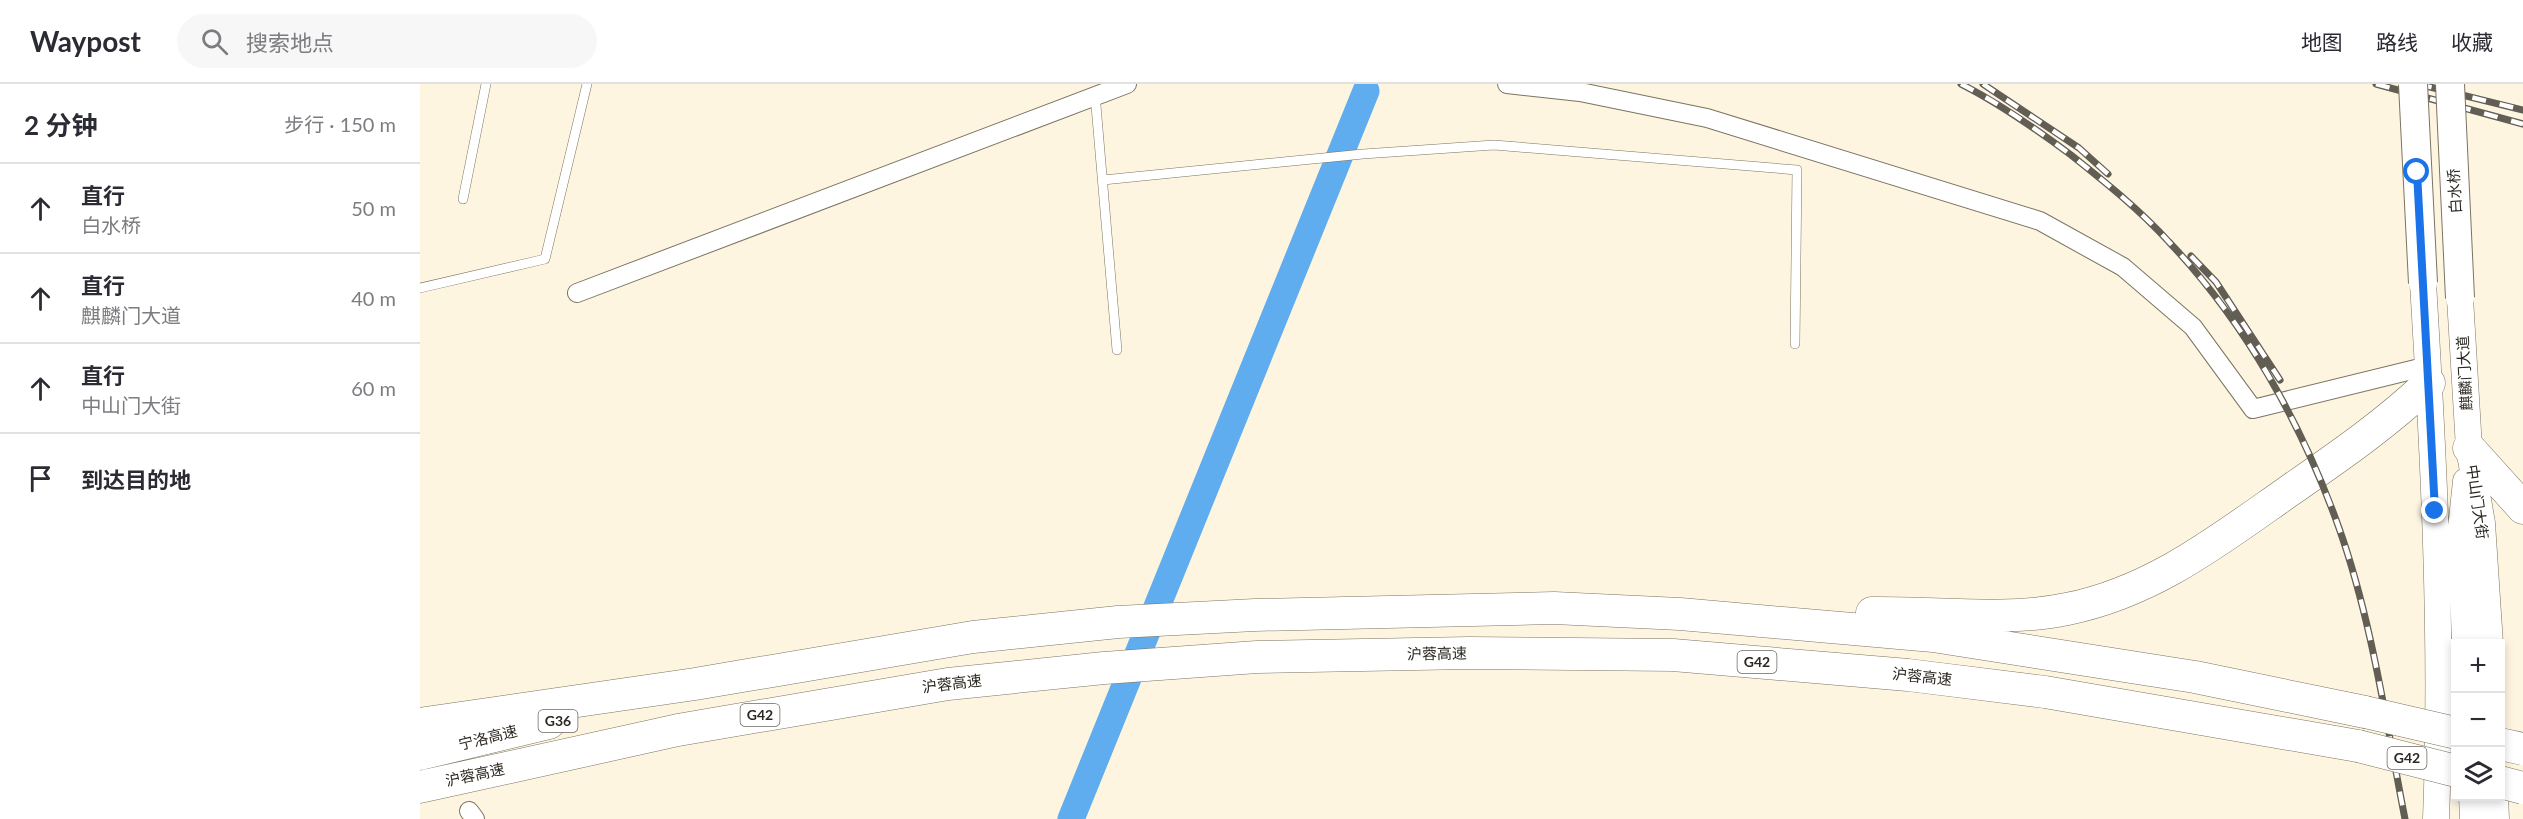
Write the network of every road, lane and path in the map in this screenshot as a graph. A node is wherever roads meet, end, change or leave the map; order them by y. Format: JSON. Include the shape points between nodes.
{"nodes":[{"id":1,"x":486,"y":84,"type":"edge"},
{"id":2,"x":587,"y":84,"type":"edge"},
{"id":3,"x":1127,"y":84,"type":"edge"},
{"id":4,"x":1507,"y":84,"type":"edge"},
{"id":5,"x":2413,"y":84,"type":"edge"},
{"id":6,"x":2450,"y":84,"type":"edge"},
{"id":7,"x":1095,"y":94,"type":"junction"},
{"id":8,"x":1103,"y":180,"type":"junction"},
{"id":9,"x":463,"y":199,"type":"dead end"},
{"id":10,"x":2423,"y":283,"type":"joint"},
{"id":11,"x":420,"y":288,"type":"edge"},
{"id":12,"x":577,"y":293,"type":"dead end"},
{"id":13,"x":2460,"y":298,"type":"joint"},
{"id":14,"x":1795,"y":344,"type":"dead end"},
{"id":15,"x":1117,"y":350,"type":"dead end"},
{"id":16,"x":2428,"y":374,"type":"junction"},
{"id":17,"x":2469,"y":448,"type":"junction"},
{"id":18,"x":2523,"y":508,"type":"edge"},
{"id":19,"x":1680,"y":614,"type":"junction"},
{"id":20,"x":2465,"y":639,"type":"edge"},
{"id":21,"x":2490,"y":639,"type":"edge"},
{"id":22,"x":695,"y":684,"type":"junction"},
{"id":23,"x":420,"y":724,"type":"edge"},
{"id":24,"x":2447,"y":738,"type":"edge"},
{"id":25,"x":2505,"y":745,"type":"edge"},
{"id":26,"x":2523,"y":749,"type":"edge"},
{"id":27,"x":420,"y":754,"type":"edge"},
{"id":28,"x":2451,"y":770,"type":"edge"},
{"id":29,"x":2505,"y":783,"type":"edge"},
{"id":30,"x":420,"y":787,"type":"edge"},
{"id":31,"x":2523,"y":788,"type":"edge"},
{"id":32,"x":2472,"y":801,"type":"edge"},
{"id":33,"x":2495,"y":801,"type":"edge"},
{"id":34,"x":2436,"y":819,"type":"edge"},
{"id":35,"x":2451,"y":819,"type":"edge"},
{"id":36,"x":2473,"y":819,"type":"edge"},
{"id":37,"x":2496,"y":819,"type":"edge"}],
"edges":[{"from":1,"to":9,"type":"lane"},
{"from":2,"to":11,"type":"lane","via":[[545,259]]},
{"from":3,"to":7,"type":"street"},
{"from":4,"to":16,"type":"street","via":[[1581,92],[1707,118],[2040,221],[2123,267],[2193,327],[2253,409]]},
{"from":5,"to":10,"type":"main road","bridge":true},
{"from":6,"to":13,"type":"main road","name":"白水桥","bridge":true},
{"from":7,"to":8,"type":"lane"},
{"from":7,"to":12,"type":"street"},
{"from":8,"to":14,"type":"lane","via":[[1363,153],[1494,145],[1797,170]]},
{"from":8,"to":15,"type":"lane"},
{"from":10,"to":16,"type":"main road"},
{"from":13,"to":17,"type":"main road","name":"麒麟门大道"},
{"from":16,"to":19,"type":"highway","via":[[2398,413],[2216,543],[2183,565],[2110,598],[2018,616],[1936,612]]},
{"from":16,"to":24,"type":"main road"},
{"from":17,"to":18,"type":"highway"},
{"from":17,"to":20,"type":"main road","name":"中山门大街","via":[[2461,529]]},
{"from":17,"to":21,"type":"main road","name":"中山门大街","via":[[2482,523]]},
{"from":19,"to":22,"type":"highway","number":"G42","via":[[1554,608],[1118,622],[973,637]]},
{"from":19,"to":24,"type":"highway","number":"G42","bridge":true,"via":[[1934,636],[2195,676],[2365,712]]},
{"from":22,"to":23,"type":"highway","number":"G42"},
{"from":22,"to":27,"type":"highway","name":"宁洛高速","number":"G36"},
{"from":24,"to":34,"type":"main road"},
{"from":24,"to":35,"type":"main road"},
{"from":25,"to":26,"type":"highway","bridge":true},
{"from":28,"to":30,"type":"highway","name":"沪蓉高速","number":"G42","bridge":true,"via":[[2358,746],[2045,692],[1908,675],[1673,655],[1469,653],[1257,657],[948,684],[678,730]]},
{"from":29,"to":31,"type":"highway","bridge":true},
{"from":32,"to":36,"type":"main road"},
{"from":33,"to":37,"type":"main road"}]}
